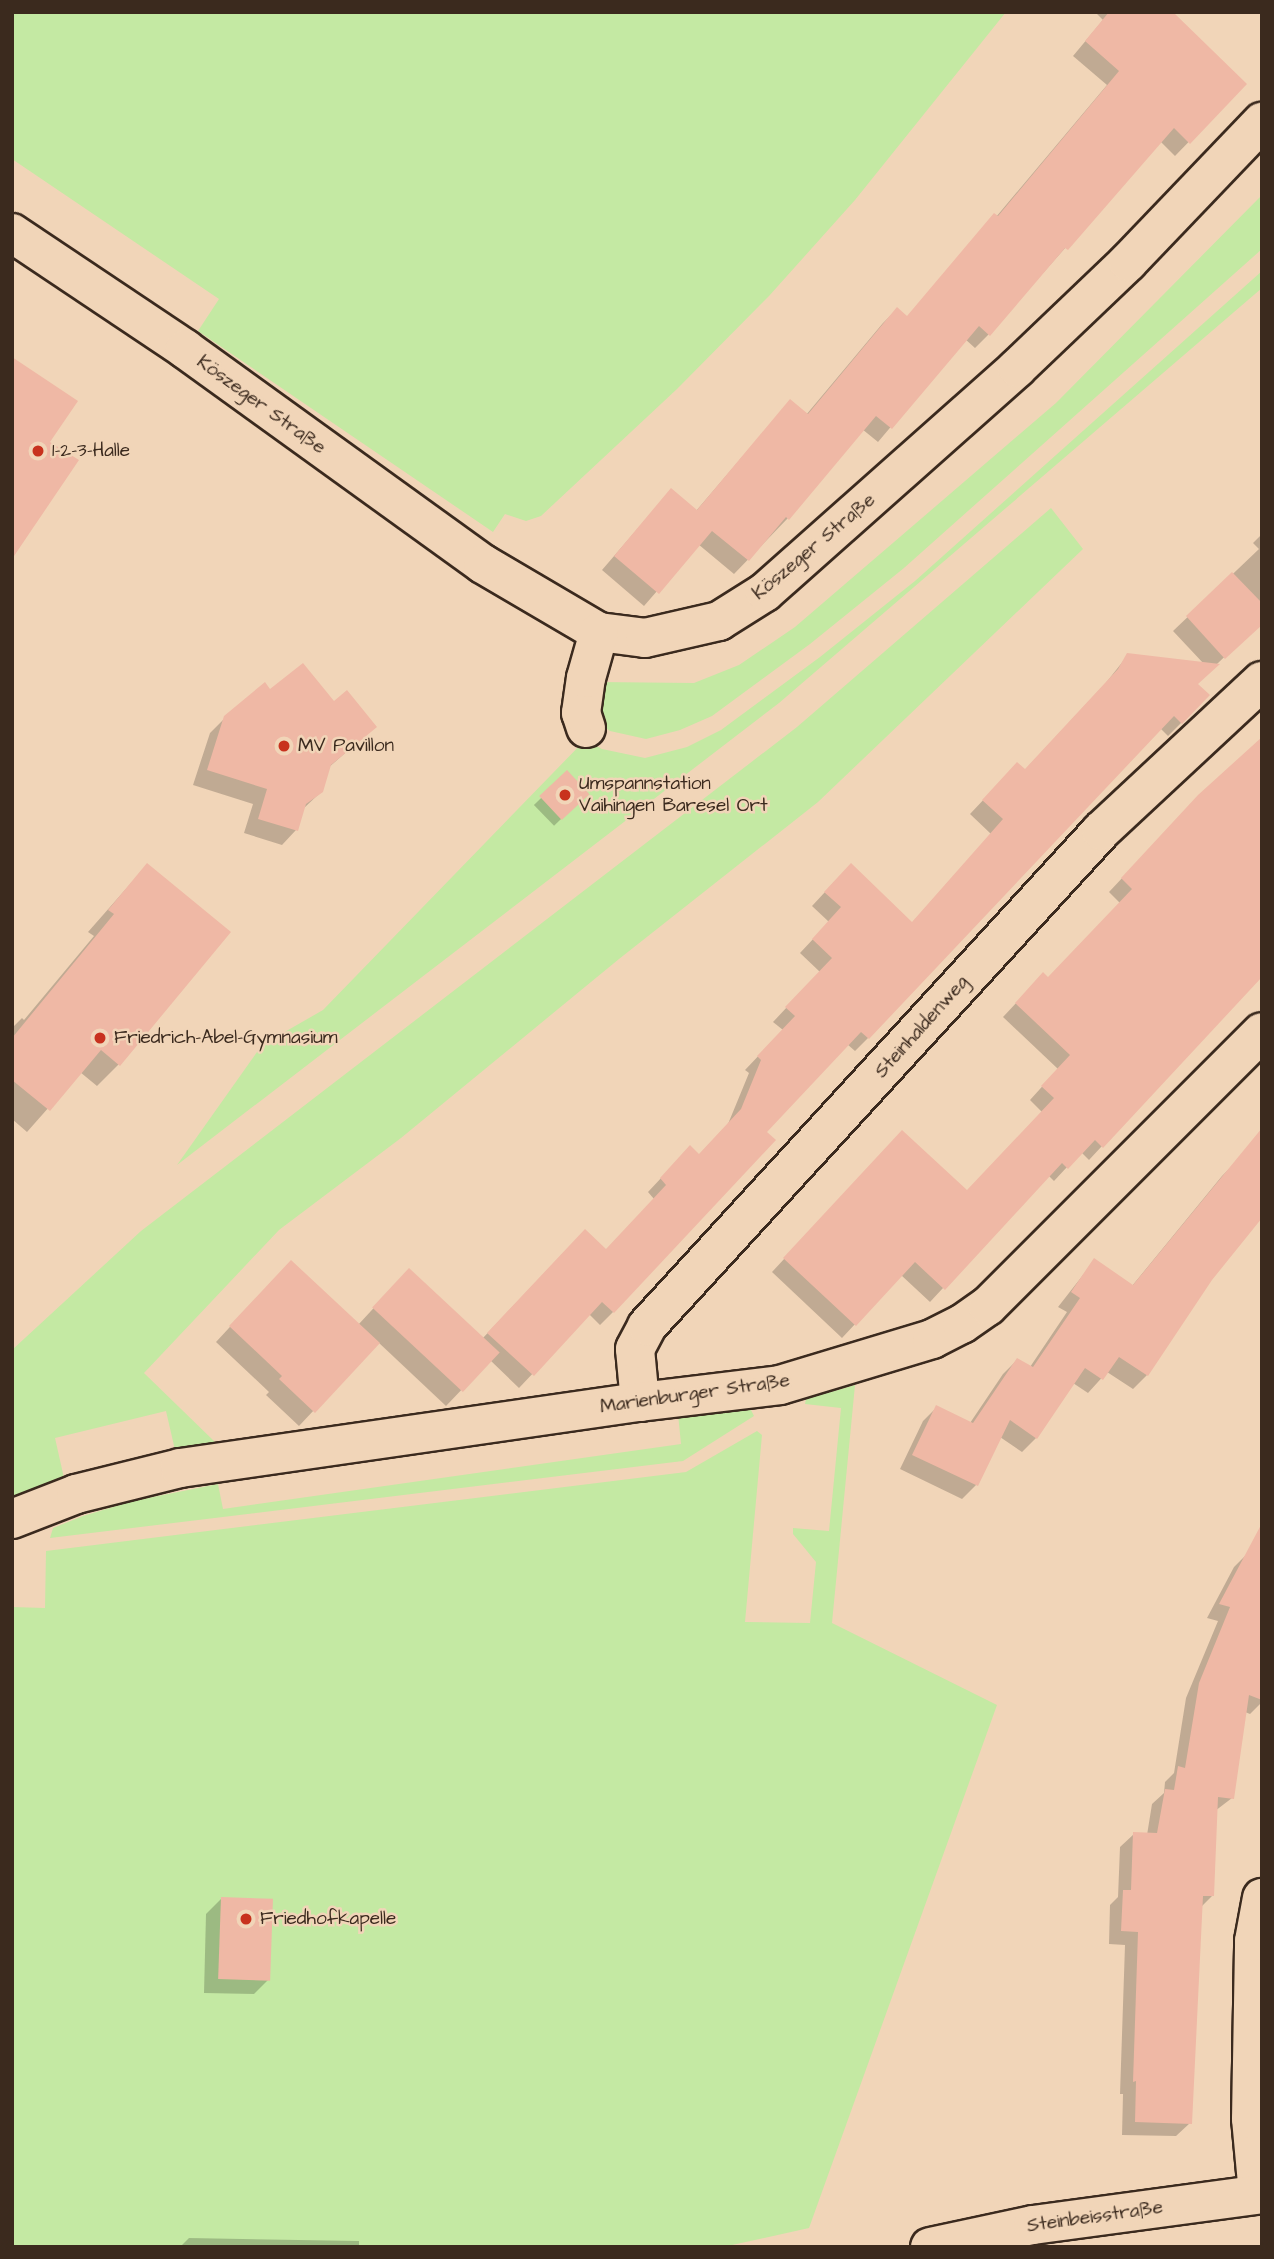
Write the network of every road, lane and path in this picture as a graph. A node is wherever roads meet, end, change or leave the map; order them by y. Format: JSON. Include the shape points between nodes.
{"nodes":[{"id":1,"x":1262,"y":122,"type":"edge"},
{"id":2,"x":12,"y":233,"type":"edge"},
{"id":3,"x":599,"y":632,"type":"junction"},
{"id":4,"x":1262,"y":681,"type":"edge"},
{"id":5,"x":586,"y":728,"type":"dead end"},
{"id":6,"x":1262,"y":1032,"type":"edge"},
{"id":7,"x":640,"y":1402,"type":"junction"},
{"id":8,"x":12,"y":1520,"type":"edge"},
{"id":9,"x":1262,"y":1898,"type":"edge"},
{"id":10,"x":1260,"y":2194,"type":"edge"},
{"id":11,"x":930,"y":2247,"type":"edge"}],
"edges":[{"from":1,"to":3,"type":"street","name":"Köszeger Straße","via":[[1017,368],[765,592],[719,621],[645,638]]},
{"from":2,"to":3,"type":"street","name":"Köszeger Straße","via":[[185,349],[440,536]]},
{"from":3,"to":5,"type":"street","via":[[581,713]]},
{"from":4,"to":7,"type":"street","name":"Steinhaldenweg","via":[[1101,831],[647,1326],[635,1349]]},
{"from":6,"to":7,"type":"street","name":"Marienburger Straße","via":[[988,1306],[962,1325],[932,1339],[780,1385]]},
{"from":7,"to":8,"type":"street","name":"Marienburger Straße","via":[[180,1468],[76,1494]]},
{"from":9,"to":10,"type":"street","via":[[1254,1941],[1251,2119]]},
{"from":10,"to":11,"type":"street","name":"Steinbeisstraße","via":[[1033,2225]]}]}
